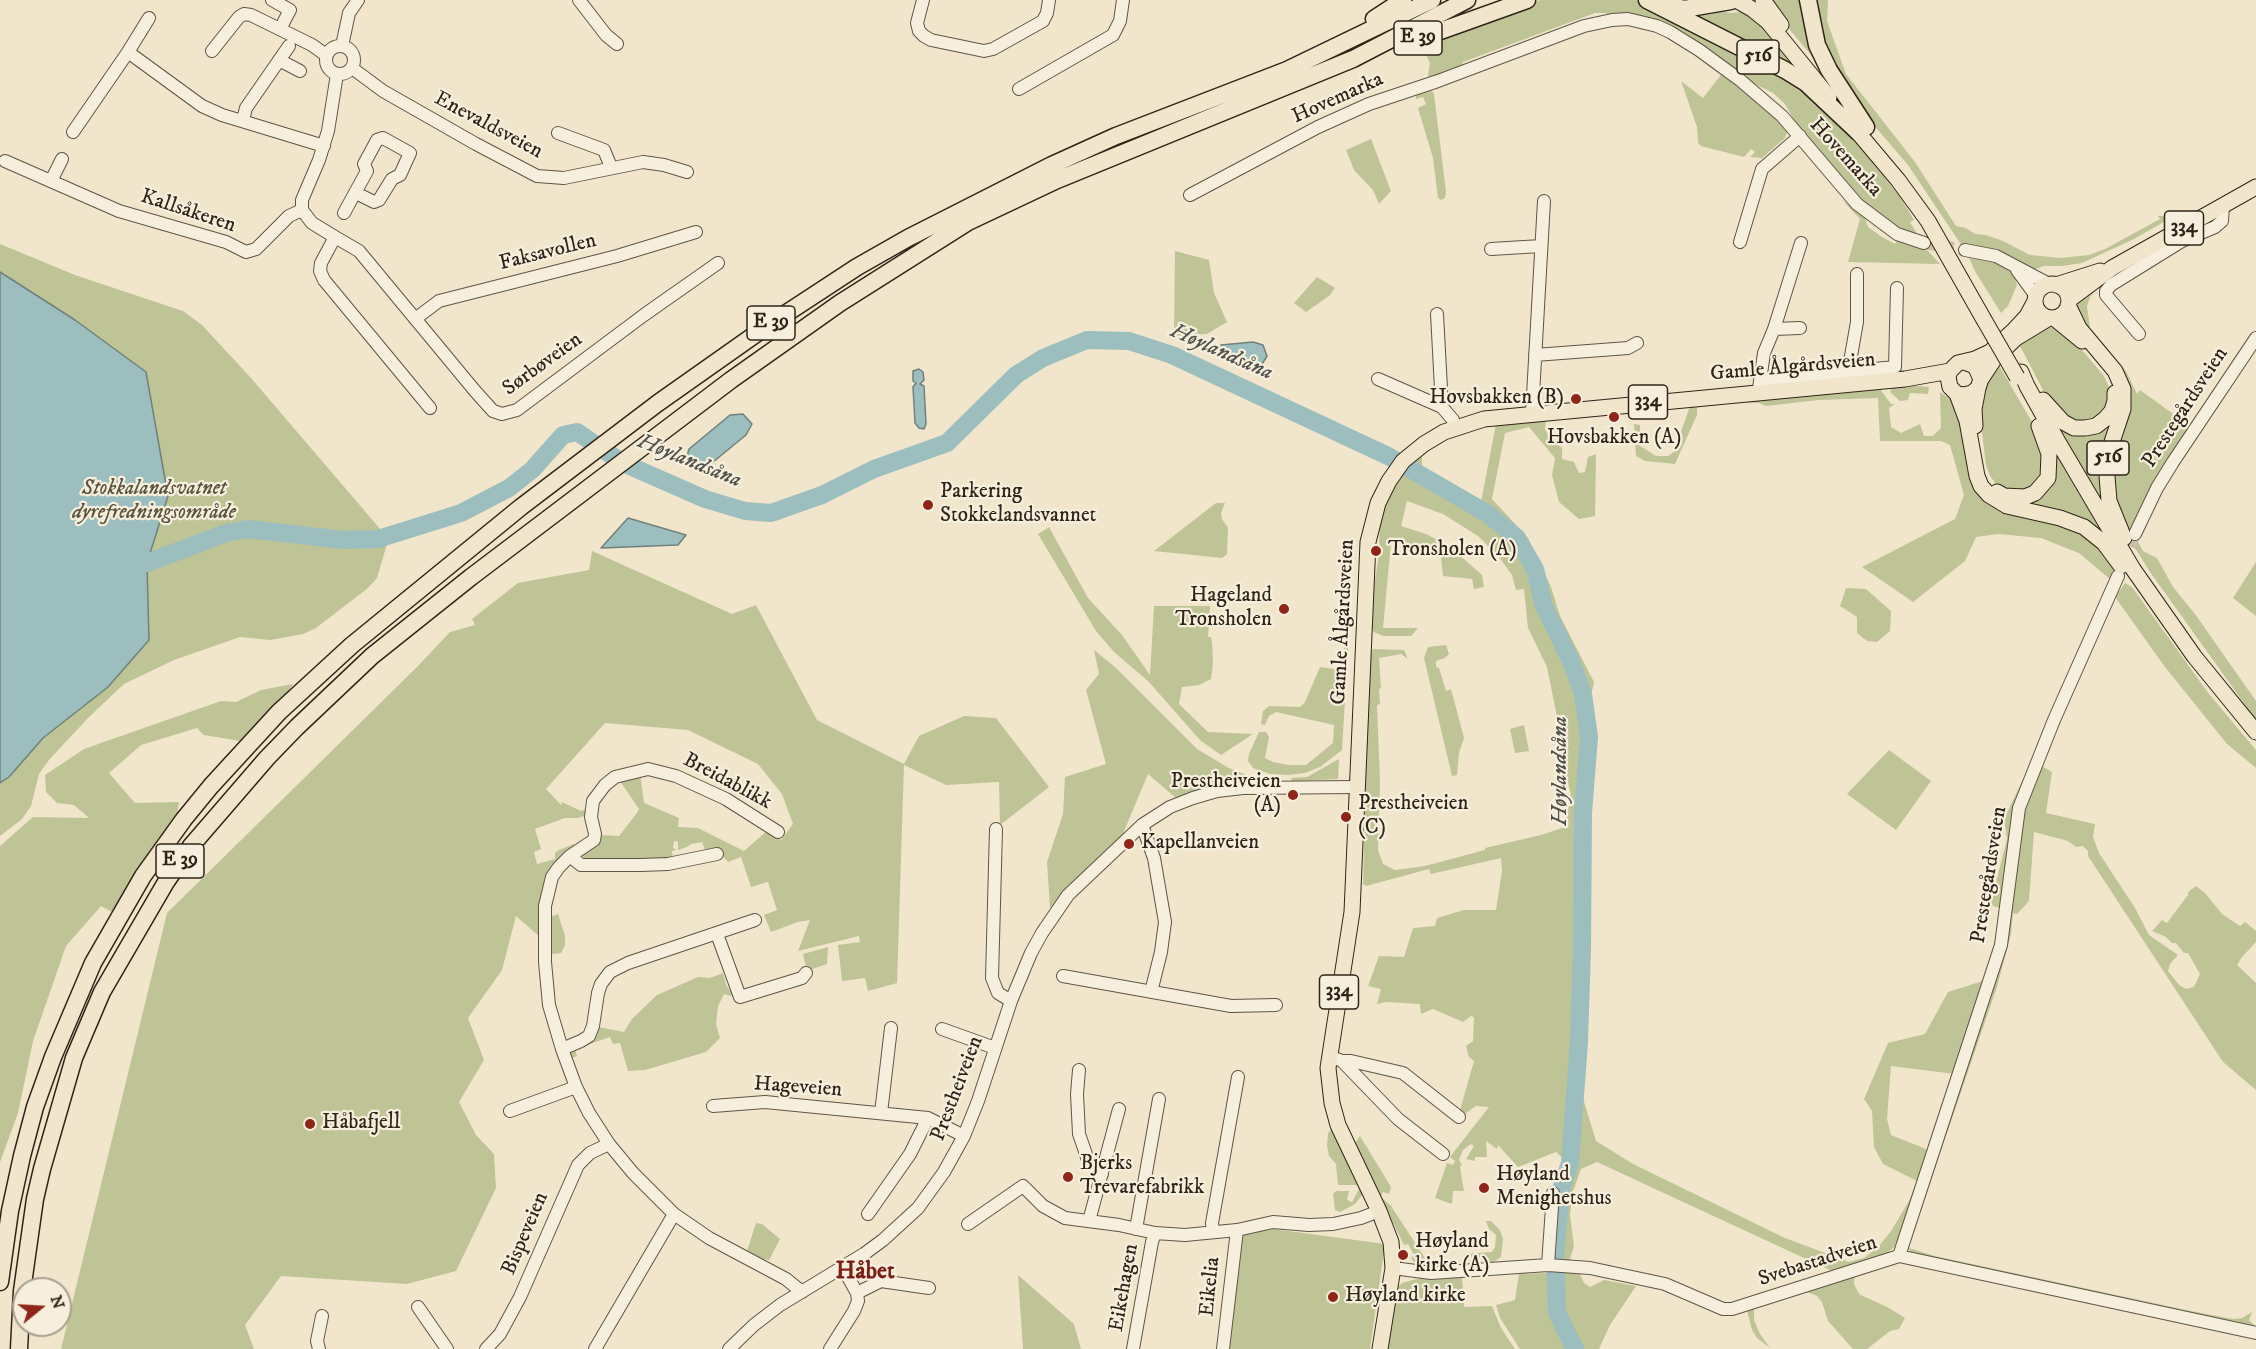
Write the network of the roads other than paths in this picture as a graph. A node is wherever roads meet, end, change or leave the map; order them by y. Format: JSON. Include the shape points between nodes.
{"nodes":[{"id":1,"x":272,"y":0,"type":"edge"},
{"id":2,"x":358,"y":0,"type":"edge"},
{"id":3,"x":579,"y":0,"type":"edge"},
{"id":4,"x":923,"y":0,"type":"edge"},
{"id":5,"x":1049,"y":0,"type":"edge"},
{"id":6,"x":1123,"y":0,"type":"edge"},
{"id":7,"x":1403,"y":0,"type":"edge"},
{"id":8,"x":1432,"y":0,"type":"edge"},
{"id":9,"x":1467,"y":0,"type":"edge"},
{"id":10,"x":1527,"y":0,"type":"edge"},
{"id":11,"x":1647,"y":0,"type":"edge"},
{"id":12,"x":1657,"y":0,"type":"edge"},
{"id":13,"x":1762,"y":0,"type":"edge"},
{"id":14,"x":1808,"y":0,"type":"edge"},
{"id":15,"x":1734,"y":1,"type":"edge"},
{"id":16,"x":149,"y":18,"type":"dead end"},
{"id":17,"x":280,"y":30,"type":"junction"},
{"id":18,"x":617,"y":44,"type":"dead end"},
{"id":19,"x":289,"y":46,"type":"dead end"},
{"id":20,"x":342,"y":46,"type":"junction"},
{"id":21,"x":212,"y":51,"type":"dead end"},
{"id":22,"x":128,"y":52,"type":"junction"},
{"id":23,"x":326,"y":56,"type":"junction"},
{"id":24,"x":1313,"y":59,"type":"junction"},
{"id":25,"x":279,"y":60,"type":"junction"},
{"id":26,"x":352,"y":68,"type":"junction"},
{"id":27,"x":300,"y":71,"type":"dead end"},
{"id":28,"x":338,"y":74,"type":"junction"},
{"id":29,"x":1310,"y":78,"type":"junction"},
{"id":30,"x":1018,"y":89,"type":"dead end"},
{"id":31,"x":243,"y":120,"type":"junction"},
{"id":32,"x":1862,"y":129,"type":"junction"},
{"id":33,"x":73,"y":132,"type":"dead end"},
{"id":34,"x":558,"y":133,"type":"dead end"},
{"id":35,"x":1800,"y":136,"type":"junction"},
{"id":36,"x":324,"y":146,"type":"junction"},
{"id":37,"x":62,"y":159,"type":"dead end"},
{"id":38,"x":5,"y":161,"type":"dead end"},
{"id":39,"x":611,"y":167,"type":"junction"},
{"id":40,"x":687,"y":172,"type":"dead end"},
{"id":41,"x":51,"y":181,"type":"junction"},
{"id":42,"x":2256,"y":187,"type":"edge"},
{"id":43,"x":356,"y":193,"type":"junction"},
{"id":44,"x":1190,"y":195,"type":"dead end"},
{"id":45,"x":1544,"y":201,"type":"dead end"},
{"id":46,"x":2223,"y":206,"type":"junction"},
{"id":47,"x":302,"y":210,"type":"junction"},
{"id":48,"x":344,"y":213,"type":"dead end"},
{"id":49,"x":696,"y":232,"type":"dead end"},
{"id":50,"x":335,"y":237,"type":"junction"},
{"id":51,"x":1740,"y":242,"type":"dead end"},
{"id":52,"x":1800,"y":243,"type":"dead end"},
{"id":53,"x":1924,"y":243,"type":"tunnel mouth"},
{"id":54,"x":1541,"y":246,"type":"junction"},
{"id":55,"x":1491,"y":249,"type":"dead end"},
{"id":56,"x":1965,"y":250,"type":"tunnel mouth"},
{"id":57,"x":718,"y":263,"type":"dead end"},
{"id":58,"x":2112,"y":268,"type":"junction"},
{"id":59,"x":2017,"y":269,"type":"junction"},
{"id":60,"x":1857,"y":274,"type":"dead end"},
{"id":61,"x":2053,"y":284,"type":"junction"},
{"id":62,"x":1897,"y":288,"type":"dead end"},
{"id":63,"x":2035,"y":298,"type":"junction"},
{"id":64,"x":2069,"y":303,"type":"junction"},
{"id":65,"x":1437,"y":314,"type":"dead end"},
{"id":66,"x":2051,"y":318,"type":"junction"},
{"id":67,"x":415,"y":319,"type":"junction"},
{"id":68,"x":1800,"y":328,"type":"dead end"},
{"id":69,"x":1774,"y":329,"type":"junction"},
{"id":70,"x":2139,"y":334,"type":"dead end"},
{"id":71,"x":2256,"y":338,"type":"edge"},
{"id":72,"x":1637,"y":343,"type":"dead end"},
{"id":73,"x":1535,"y":356,"type":"junction"},
{"id":74,"x":1964,"y":362,"type":"junction"},
{"id":75,"x":1950,"y":370,"type":"junction"},
{"id":76,"x":1848,"y":373,"type":"junction"},
{"id":77,"x":2022,"y":378,"type":"junction"},
{"id":78,"x":1378,"y":379,"type":"dead end"},
{"id":79,"x":1905,"y":379,"type":"junction"},
{"id":80,"x":1979,"y":384,"type":"junction"},
{"id":81,"x":1759,"y":387,"type":"junction"},
{"id":82,"x":1955,"y":392,"type":"junction"},
{"id":83,"x":1442,"y":407,"type":"junction"},
{"id":84,"x":430,"y":408,"type":"dead end"},
{"id":85,"x":1532,"y":413,"type":"junction"},
{"id":86,"x":1456,"y":427,"type":"junction"},
{"id":87,"x":2135,"y":534,"type":"tunnel mouth"},
{"id":88,"x":2118,"y":576,"type":"tunnel mouth"},
{"id":89,"x":2166,"y":617,"type":"junction"},
{"id":90,"x":2256,"y":732,"type":"edge"},
{"id":91,"x":1356,"y":787,"type":"junction"},
{"id":92,"x":1142,"y":825,"type":"junction"},
{"id":93,"x":996,"y":829,"type":"dead end"},
{"id":94,"x":778,"y":832,"type":"dead end"},
{"id":95,"x":717,"y":854,"type":"dead end"},
{"id":96,"x":570,"y":856,"type":"junction"},
{"id":97,"x":755,"y":920,"type":"dead end"},
{"id":98,"x":717,"y":934,"type":"junction"},
{"id":99,"x":806,"y":973,"type":"dead end"},
{"id":100,"x":1063,"y":976,"type":"dead end"},
{"id":101,"x":1152,"y":992,"type":"junction"},
{"id":102,"x":1011,"y":1001,"type":"junction"},
{"id":103,"x":1276,"y":1005,"type":"dead end"},
{"id":104,"x":891,"y":1028,"type":"dead end"},
{"id":105,"x":942,"y":1029,"type":"dead end"},
{"id":106,"x":995,"y":1048,"type":"junction"},
{"id":107,"x":562,"y":1049,"type":"junction"},
{"id":108,"x":1335,"y":1058,"type":"junction"},
{"id":109,"x":1079,"y":1070,"type":"dead end"},
{"id":110,"x":1238,"y":1077,"type":"dead end"},
{"id":111,"x":576,"y":1088,"type":"junction"},
{"id":112,"x":1159,"y":1099,"type":"dead end"},
{"id":113,"x":713,"y":1106,"type":"dead end"},
{"id":114,"x":1119,"y":1109,"type":"dead end"},
{"id":115,"x":510,"y":1111,"type":"dead end"},
{"id":116,"x":881,"y":1113,"type":"junction"},
{"id":117,"x":1459,"y":1117,"type":"dead end"},
{"id":118,"x":928,"y":1118,"type":"junction"},
{"id":119,"x":964,"y":1136,"type":"junction"},
{"id":120,"x":609,"y":1144,"type":"junction"},
{"id":121,"x":1443,"y":1154,"type":"dead end"},
{"id":122,"x":1102,"y":1174,"type":"junction"},
{"id":123,"x":1553,"y":1193,"type":"dead end"},
{"id":124,"x":1379,"y":1211,"type":"junction"},
{"id":125,"x":674,"y":1214,"type":"junction"},
{"id":126,"x":868,"y":1214,"type":"dead end"},
{"id":127,"x":1089,"y":1221,"type":"junction"},
{"id":128,"x":968,"y":1224,"type":"dead end"},
{"id":129,"x":1136,"y":1229,"type":"junction"},
{"id":130,"x":1237,"y":1230,"type":"junction"},
{"id":131,"x":1213,"y":1231,"type":"junction"},
{"id":132,"x":1155,"y":1233,"type":"junction"},
{"id":133,"x":1899,"y":1256,"type":"junction"},
{"id":134,"x":1549,"y":1265,"type":"junction"},
{"id":135,"x":843,"y":1268,"type":"junction"},
{"id":136,"x":1393,"y":1268,"type":"junction"},
{"id":137,"x":0,"y":1282,"type":"edge"},
{"id":138,"x":928,"y":1288,"type":"dead end"},
{"id":139,"x":802,"y":1292,"type":"junction"},
{"id":140,"x":857,"y":1293,"type":"junction"},
{"id":141,"x":418,"y":1307,"type":"dead end"},
{"id":142,"x":322,"y":1316,"type":"dead end"},
{"id":143,"x":2256,"y":1333,"type":"edge"},
{"id":144,"x":19,"y":1349,"type":"edge"},
{"id":145,"x":319,"y":1349,"type":"edge"},
{"id":146,"x":447,"y":1349,"type":"edge"},
{"id":147,"x":486,"y":1349,"type":"edge"},
{"id":148,"x":595,"y":1349,"type":"edge"},
{"id":149,"x":729,"y":1349,"type":"edge"},
{"id":150,"x":830,"y":1349,"type":"edge"},
{"id":151,"x":1133,"y":1349,"type":"edge"},
{"id":152,"x":1222,"y":1349,"type":"edge"},
{"id":153,"x":1380,"y":1349,"type":"edge"}],
"edges":[{"from":1,"to":17,"type":"street","via":[[290,10]]},
{"from":2,"to":20,"type":"street","via":[[349,13]]},
{"from":3,"to":18,"type":"street"},
{"from":4,"to":5,"type":"street","via":[[917,23],[924,36],[984,51],[1043,21]]},
{"from":6,"to":30,"type":"street","via":[[1113,35]]},
{"from":7,"to":24,"type":"highway","number":"E 39"},
{"from":8,"to":24,"type":"highway","number":"E 39"},
{"from":9,"to":29,"type":"highway","number":"E 39"},
{"from":10,"to":29,"type":"highway","number":"E 39","via":[[1416,39],[1355,66]]},
{"from":11,"to":32,"type":"highway","number":"516","via":[[1785,70]]},
{"from":12,"to":15,"type":"highway","via":[[1684,9]]},
{"from":13,"to":32,"type":"main road","number":"516"},
{"from":14,"to":32,"type":"highway","via":[[1817,45]]},
{"from":15,"to":32,"type":"main road","number":"516","via":[[1768,22]]},
{"from":16,"to":22,"type":"street"},
{"from":17,"to":21,"type":"street","via":[[244,14]]},
{"from":17,"to":23,"type":"street"},
{"from":19,"to":25,"type":"street"},
{"from":20,"to":23,"type":"street","via":[[330,49]]},
{"from":20,"to":26,"type":"street","via":[[353,54]]},
{"from":22,"to":31,"type":"street","via":[[202,106]]},
{"from":22,"to":33,"type":"street"},
{"from":23,"to":28,"type":"street","via":[[326,65]]},
{"from":24,"to":137,"type":"highway","number":"E 39","via":[[1052,165],[908,238],[770,324],[658,403],[449,564],[279,712],[211,786],[162,849],[93,963],[52,1057],[22,1156]]},
{"from":25,"to":27,"type":"street"},
{"from":25,"to":31,"type":"street","via":[[246,108]]},
{"from":26,"to":28,"type":"street"},
{"from":26,"to":39,"type":"street","name":"Enevaldsveien","via":[[384,91],[537,176],[564,178]]},
{"from":28,"to":36,"type":"street"},
{"from":29,"to":144,"type":"highway","number":"E 39","via":[[1027,193],[968,222],[898,265],[782,343],[561,507],[372,656],[297,727],[191,846],[102,992],[53,1122],[35,1199],[22,1291]]},
{"from":31,"to":36,"type":"street"},
{"from":32,"to":77,"type":"main road","number":"516","bridge":true,"via":[[1928,221]]},
{"from":34,"to":39,"type":"street","via":[[604,150]]},
{"from":35,"to":44,"type":"street","name":"Hovemarka","via":[[1770,105],[1699,50],[1657,26],[1628,19],[1612,20],[1584,26],[1369,104]]},
{"from":35,"to":51,"type":"street","via":[[1762,169]]},
{"from":35,"to":53,"type":"street","name":"Hovemarka","via":[[1857,204],[1897,234]]},
{"from":36,"to":47,"type":"street"},
{"from":37,"to":41,"type":"street"},
{"from":38,"to":41,"type":"street","name":"Kallsåkeren"},
{"from":39,"to":40,"type":"street","name":"Enevaldsveien","via":[[652,163]]},
{"from":41,"to":47,"type":"street","name":"Kallsåkeren","via":[[119,211],[226,242],[246,252],[256,249],[289,216]]},
{"from":42,"to":46,"type":"main road","number":"334"},
{"from":43,"to":43,"type":"street","via":[[374,202],[380,200],[392,179],[400,175],[410,153],[383,138],[377,140],[364,164],[367,171]]},
{"from":43,"to":48,"type":"street"},
{"from":45,"to":54,"type":"street"},
{"from":46,"to":58,"type":"main road","number":"334"},
{"from":46,"to":70,"type":"street","via":[[2222,221],[2215,227],[2182,241],[2106,291]]},
{"from":47,"to":50,"type":"street","name":"Sørbøveien","via":[[312,224]]},
{"from":49,"to":67,"type":"street","name":"Faksavollen","via":[[439,301]]},
{"from":50,"to":67,"type":"street","name":"Sørbøveien","via":[[359,251]]},
{"from":50,"to":84,"type":"street","via":[[321,263],[324,280]]},
{"from":52,"to":69,"type":"street"},
{"from":54,"to":55,"type":"street"},
{"from":54,"to":73,"type":"street"},
{"from":56,"to":59,"type":"street","via":[[1996,256]]},
{"from":57,"to":67,"type":"street","name":"Sørbøveien","via":[[510,413],[493,411]]},
{"from":58,"to":61,"type":"main road","number":"334"},
{"from":58,"to":64,"type":"main road","number":"334"},
{"from":59,"to":61,"type":"street"},
{"from":59,"to":63,"type":"street"},
{"from":60,"to":76,"type":"street","via":[[1857,322]]},
{"from":61,"to":63,"type":"main road","number":"334","via":[[2040,289]]},
{"from":61,"to":64,"type":"main road","via":[[2063,288]]},
{"from":62,"to":76,"type":"street","via":[[1895,368]]},
{"from":63,"to":66,"type":"main road","via":[[2036,308]]},
{"from":63,"to":74,"type":"main road","number":"334","via":[[2027,316],[2002,342],[1983,356]]},
{"from":64,"to":66,"type":"main road","number":"334","via":[[2065,312]]},
{"from":64,"to":89,"type":"main road","number":"516","via":[[2079,328],[2115,371],[2123,389],[2123,409],[2108,459],[2108,495],[2119,527],[2160,594]]},
{"from":65,"to":83,"type":"street"},
{"from":66,"to":77,"type":"main road","number":"516","via":[[2078,337],[2107,371],[2115,391],[2112,411],[2096,426],[2074,428],[2054,415]]},
{"from":66,"to":80,"type":"main road","number":"334","via":[[2016,338],[1995,358]]},
{"from":68,"to":69,"type":"street"},
{"from":69,"to":81,"type":"street","via":[[1764,353]]},
{"from":71,"to":87,"type":"street","name":"Prestegårdsveien","via":[[2173,462]]},
{"from":72,"to":73,"type":"street","via":[[1628,348]]},
{"from":73,"to":85,"type":"street"},
{"from":74,"to":75,"type":"main road","number":"334"},
{"from":74,"to":80,"type":"main road","via":[[1975,366]]},
{"from":75,"to":79,"type":"main road","name":"Gamle Ålgårdsveien","number":"334"},
{"from":75,"to":82,"type":"main road","via":[[1948,383]]},
{"from":76,"to":81,"type":"street","via":[[1770,379]]},
{"from":77,"to":80,"type":"main road","number":"516","via":[[2028,406],[2049,454],[2048,478],[2035,493],[2025,497],[2004,496],[1987,481],[1975,426]]},
{"from":77,"to":89,"type":"main road","number":"516","via":[[2111,533]]},
{"from":78,"to":83,"type":"street"},
{"from":79,"to":81,"type":"main road","name":"Gamle Ålgårdsveien","number":"334"},
{"from":79,"to":82,"type":"main road","name":"Gamle Ålgårdsveien","number":"334"},
{"from":80,"to":82,"type":"main road","via":[[1966,395]]},
{"from":81,"to":85,"type":"main road","name":"Gamle Ålgårdsveien","number":"334"},
{"from":82,"to":89,"type":"main road","number":"516","via":[[1967,421],[1977,476],[1989,495],[2007,506],[2072,521],[2095,534],[2146,603]]},
{"from":83,"to":86,"type":"street"},
{"from":85,"to":86,"type":"main road","name":"Gamle Ålgårdsveien","number":"334","via":[[1498,416]]},
{"from":86,"to":91,"type":"main road","name":"Gamle Ålgårdsveien","number":"334","via":[[1424,444],[1400,466],[1378,503],[1368,542]]},
{"from":88,"to":133,"type":"street","name":"Prestegårdsveien","via":[[2019,808],[2001,945]]},
{"from":89,"to":90,"type":"main road","number":"516"},
{"from":91,"to":92,"type":"street","name":"Prestheiveien","via":[[1243,788],[1217,792],[1170,807]]},
{"from":91,"to":108,"type":"main road","name":"Gamle Ålgårdsveien","number":"334","via":[[1352,912]]},
{"from":92,"to":101,"type":"street","via":[[1154,858],[1165,922]]},
{"from":92,"to":102,"type":"street","name":"Prestheiveien","via":[[1068,895],[1031,952]]},
{"from":93,"to":102,"type":"street","via":[[992,978],[998,993]]},
{"from":94,"to":96,"type":"street","name":"Breidablikk","via":[[726,799],[676,776],[648,769],[615,777],[605,785],[593,801],[594,840]]},
{"from":95,"to":96,"type":"street","via":[[641,865],[581,865]]},
{"from":96,"to":107,"type":"street","via":[[552,877],[544,928],[549,1005]]},
{"from":97,"to":98,"type":"street"},
{"from":98,"to":99,"type":"street","via":[[740,998],[802,978]]},
{"from":98,"to":107,"type":"street","via":[[610,972],[598,993],[589,1036]]},
{"from":100,"to":101,"type":"street"},
{"from":101,"to":103,"type":"street","via":[[1231,1006]]},
{"from":102,"to":106,"type":"street","name":"Prestheiveien"},
{"from":104,"to":116,"type":"street"},
{"from":105,"to":106,"type":"street"},
{"from":106,"to":119,"type":"street","name":"Prestheiveien"},
{"from":107,"to":111,"type":"street"},
{"from":108,"to":117,"type":"street","via":[[1403,1073]]},
{"from":108,"to":121,"type":"street","via":[[1398,1119]]},
{"from":108,"to":124,"type":"main road","name":"Gamle Ålgårdsveien","number":"334","via":[[1329,1090],[1334,1113]]},
{"from":109,"to":122,"type":"street","via":[[1079,1134],[1088,1160]]},
{"from":110,"to":131,"type":"street"},
{"from":111,"to":115,"type":"street"},
{"from":111,"to":120,"type":"street"},
{"from":112,"to":129,"type":"street"},
{"from":113,"to":116,"type":"street","name":"Hageveien","via":[[765,1102]]},
{"from":114,"to":122,"type":"street"},
{"from":116,"to":118,"type":"street","name":"Hageveien"},
{"from":118,"to":119,"type":"street","name":"Hageveien"},
{"from":118,"to":126,"type":"street","via":[[910,1154]]},
{"from":119,"to":135,"type":"street","name":"Prestheiveien","via":[[918,1208],[883,1240]]},
{"from":120,"to":125,"type":"street"},
{"from":120,"to":147,"type":"street","name":"Bispeveien","via":[[590,1153],[578,1165],[520,1297],[500,1334]]},
{"from":122,"to":127,"type":"street"},
{"from":123,"to":134,"type":"street"},
{"from":124,"to":130,"type":"street","via":[[1333,1224],[1273,1222]]},
{"from":124,"to":136,"type":"main road","name":"Gamle Ålgårdsveien","number":"334","via":[[1391,1242]]},
{"from":125,"to":139,"type":"street"},
{"from":125,"to":148,"type":"street"},
{"from":127,"to":128,"type":"street","via":[[1065,1218],[1043,1206],[1023,1186]]},
{"from":127,"to":129,"type":"street"},
{"from":129,"to":132,"type":"street"},
{"from":130,"to":131,"type":"street"},
{"from":130,"to":152,"type":"street","name":"Eikelia"},
{"from":131,"to":132,"type":"street","via":[[1185,1235]]},
{"from":132,"to":151,"type":"street","name":"Eikehagen"},
{"from":133,"to":134,"type":"street","name":"Svebastadveien","via":[[1732,1309],[1665,1284],[1617,1272]]},
{"from":133,"to":143,"type":"street","name":"Svebastadveien"},
{"from":134,"to":136,"type":"street","name":"Svebastadveien","via":[[1431,1273]]},
{"from":135,"to":139,"type":"street","name":"Prestheiveien"},
{"from":135,"to":140,"type":"street"},
{"from":136,"to":153,"type":"main road","name":"Gamle Ålgårdsveien","number":"334"},
{"from":138,"to":140,"type":"street","via":[[881,1281]]},
{"from":139,"to":149,"type":"street","name":"Prestheiveien","via":[[771,1311]]},
{"from":140,"to":150,"type":"street","via":[[854,1311]]},
{"from":141,"to":146,"type":"street"},
{"from":142,"to":145,"type":"street"}]}
